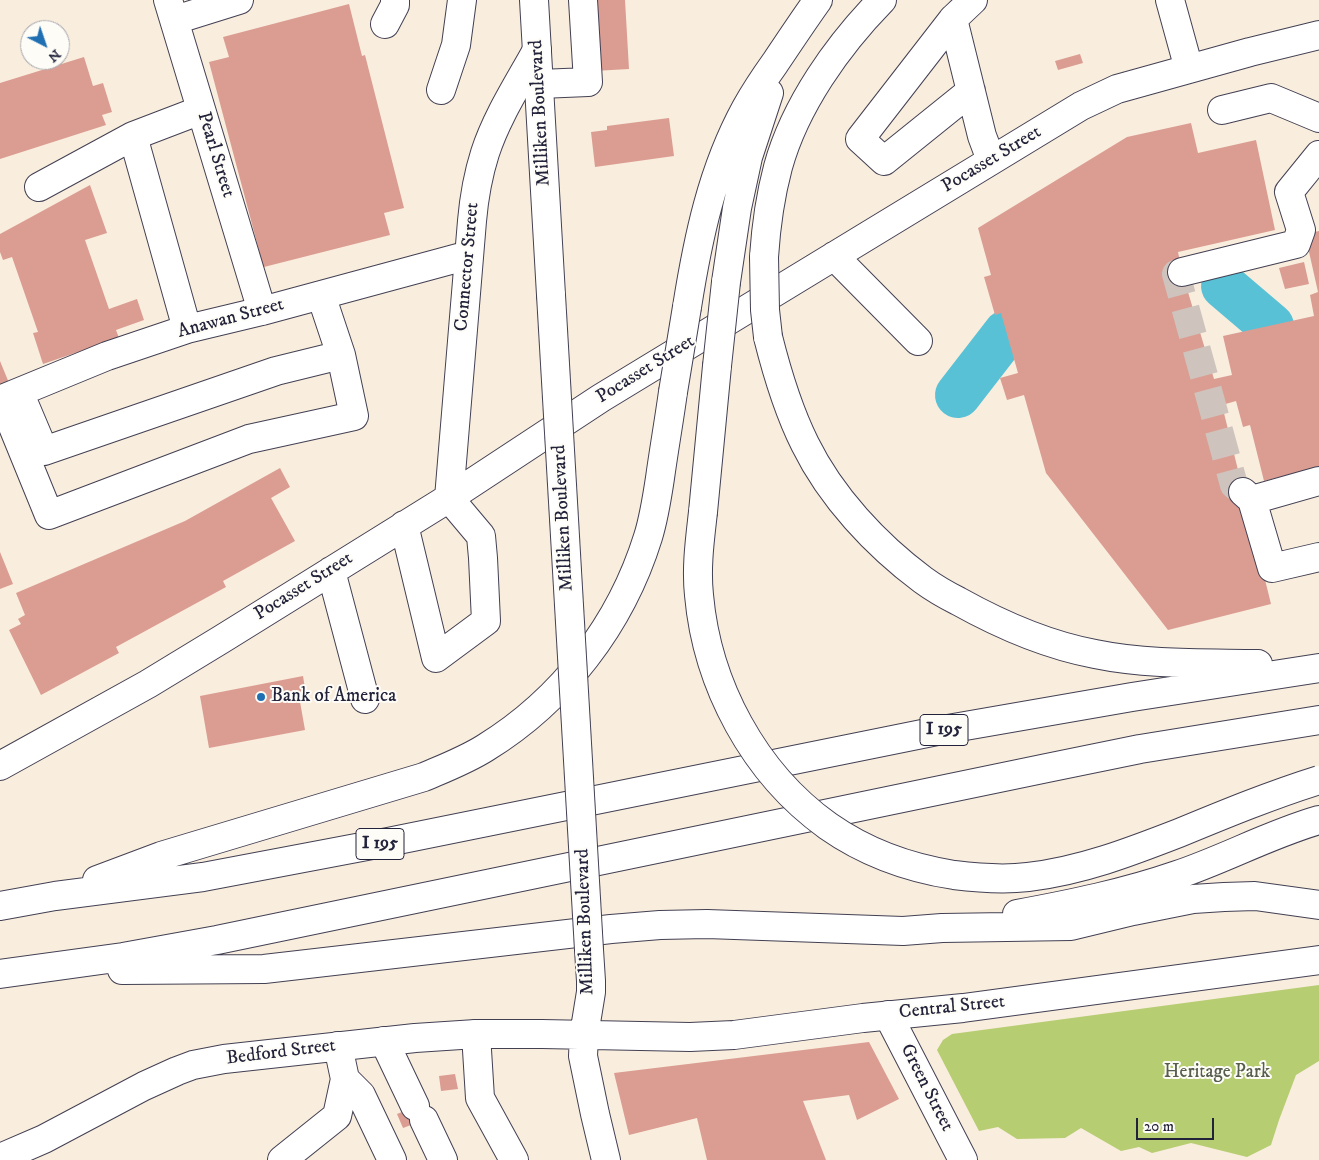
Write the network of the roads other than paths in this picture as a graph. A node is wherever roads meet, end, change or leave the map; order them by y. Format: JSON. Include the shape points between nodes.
{"nodes":[{"id":1,"x":239,"y":0,"type":"edge"},
{"id":2,"x":462,"y":0,"type":"edge"},
{"id":3,"x":534,"y":0,"type":"edge"},
{"id":4,"x":582,"y":0,"type":"edge"},
{"id":5,"x":818,"y":0,"type":"edge"},
{"id":6,"x":882,"y":0,"type":"edge"},
{"id":7,"x":973,"y":0,"type":"edge"},
{"id":8,"x":1170,"y":0,"type":"edge"},
{"id":9,"x":171,"y":10,"type":"edge"},
{"id":10,"x":953,"y":19,"type":"junction"},
{"id":11,"x":1319,"y":36,"type":"edge"},
{"id":12,"x":789,"y":43,"type":"junction"},
{"id":13,"x":537,"y":50,"type":"junction"},
{"id":14,"x":1189,"y":69,"type":"junction"},
{"id":15,"x":540,"y":84,"type":"junction"},
{"id":16,"x":441,"y":90,"type":"dead end"},
{"id":17,"x":971,"y":91,"type":"junction"},
{"id":18,"x":202,"y":110,"type":"junction"},
{"id":19,"x":1222,"y":110,"type":"dead end"},
{"id":20,"x":1319,"y":118,"type":"edge"},
{"id":21,"x":133,"y":136,"type":"junction"},
{"id":22,"x":1319,"y":155,"type":"edge"},
{"id":23,"x":991,"y":160,"type":"junction"},
{"id":24,"x":39,"y":186,"type":"dead end"},
{"id":25,"x":469,"y":255,"type":"junction"},
{"id":26,"x":834,"y":256,"type":"junction"},
{"id":27,"x":1182,"y":272,"type":"dead end"},
{"id":28,"x":321,"y":295,"type":"junction"},
{"id":29,"x":262,"y":310,"type":"junction"},
{"id":30,"x":188,"y":329,"type":"junction"},
{"id":31,"x":918,"y":341,"type":"dead end"},
{"id":32,"x":341,"y":355,"type":"junction"},
{"id":33,"x":7,"y":397,"type":"edge"},
{"id":34,"x":35,"y":454,"type":"junction"},
{"id":35,"x":1319,"y":481,"type":"edge"},
{"id":36,"x":449,"y":498,"type":"junction"},
{"id":37,"x":404,"y":525,"type":"junction"},
{"id":38,"x":1319,"y":557,"type":"edge"},
{"id":39,"x":331,"y":571,"type":"junction"},
{"id":40,"x":1319,"y":667,"type":"edge"},
{"id":41,"x":365,"y":699,"type":"dead end"},
{"id":42,"x":1319,"y":720,"type":"edge"},
{"id":43,"x":0,"y":766,"type":"edge"},
{"id":44,"x":1319,"y":780,"type":"edge"},
{"id":45,"x":1319,"y":820,"type":"edge"},
{"id":46,"x":55,"y":896,"type":"junction"},
{"id":47,"x":1319,"y":905,"type":"edge"},
{"id":48,"x":0,"y":906,"type":"edge"},
{"id":49,"x":942,"y":928,"type":"junction"},
{"id":50,"x":1319,"y":960,"type":"edge"},
{"id":51,"x":29,"y":971,"type":"junction"},
{"id":52,"x":0,"y":974,"type":"edge"},
{"id":53,"x":888,"y":1015,"type":"junction"},
{"id":54,"x":476,"y":1034,"type":"junction"},
{"id":55,"x":584,"y":1035,"type":"junction"},
{"id":56,"x":384,"y":1041,"type":"junction"},
{"id":57,"x":338,"y":1046,"type":"junction"},
{"id":58,"x":345,"y":1079,"type":"junction"},
{"id":59,"x":953,"y":1157,"type":"edge"},
{"id":60,"x":0,"y":1158,"type":"edge"},
{"id":61,"x":282,"y":1160,"type":"edge"},
{"id":62,"x":392,"y":1160,"type":"edge"},
{"id":63,"x":443,"y":1160,"type":"edge"},
{"id":64,"x":514,"y":1160,"type":"edge"},
{"id":65,"x":606,"y":1160,"type":"edge"}],
"edges":[{"from":1,"to":9,"type":"main road"},
{"from":2,"to":16,"type":"main road","via":[[456,45]]},
{"from":3,"to":13,"type":"main road","name":"Milliken Boulevard"},
{"from":4,"to":15,"type":"main road","via":[[588,82]]},
{"from":5,"to":12,"type":"main road"},
{"from":6,"to":40,"type":"main road","bridge":true,"via":[[834,54],[802,109],[779,165],[766,227],[764,257],[768,337],[784,393],[805,444],[833,491],[875,538],[924,581],[981,614],[1047,641],[1127,659]]},
{"from":7,"to":10,"type":"main road"},
{"from":8,"to":14,"type":"main road"},
{"from":9,"to":18,"type":"main road","name":"Pearl Street"},
{"from":10,"to":17,"type":"main road"},
{"from":10,"to":17,"type":"main road","via":[[860,139],[884,160]]},
{"from":11,"to":14,"type":"main road","name":"Pocasset Street"},
{"from":12,"to":44,"type":"main road","bridge":true,"via":[[748,157],[737,208],[726,282],[699,545],[699,595],[707,645],[734,716],[757,754],[790,793],[828,826],[868,850],[920,868],[974,878],[1028,877],[1076,869]]},
{"from":12,"to":46,"type":"main road","bridge":true,"via":[[746,107],[716,176],[703,222],[687,307],[649,537],[611,622],[582,663],[520,723],[454,765],[424,777],[161,856]]},
{"from":13,"to":15,"type":"main road","name":"Milliken Boulevard"},
{"from":13,"to":25,"type":"main road","name":"Connector Street","via":[[485,151],[474,202]]},
{"from":14,"to":23,"type":"main road","name":"Pocasset Street","via":[[1117,89],[1092,100]]},
{"from":15,"to":55,"type":"main road","name":"Milliken Boulevard","bridge":true,"via":[[591,981]]},
{"from":17,"to":23,"type":"main road"},
{"from":18,"to":21,"type":"main road"},
{"from":18,"to":29,"type":"main road","name":"Pearl Street"},
{"from":19,"to":20,"type":"main road","via":[[1271,98]]},
{"from":21,"to":24,"type":"main road"},
{"from":21,"to":30,"type":"main road"},
{"from":22,"to":27,"type":"main road","via":[[1289,192],[1301,230],[1296,244]]},
{"from":23,"to":26,"type":"main road","name":"Pocasset Street"},
{"from":25,"to":28,"type":"main road","name":"Anawan Street"},
{"from":25,"to":36,"type":"main road","name":"Connector Street"},
{"from":26,"to":31,"type":"main road"},
{"from":26,"to":36,"type":"main road","name":"Pocasset Street","via":[[601,398]]},
{"from":28,"to":29,"type":"main road","name":"Anawan Street"},
{"from":28,"to":32,"type":"main road"},
{"from":29,"to":30,"type":"main road","name":"Anawan Street"},
{"from":30,"to":33,"type":"main road","name":"Anawan Street","via":[[107,356]]},
{"from":32,"to":34,"type":"main road","via":[[276,371]]},
{"from":32,"to":34,"type":"main road","via":[[354,416],[249,439],[49,515]]},
{"from":33,"to":34,"type":"main road"},
{"from":35,"to":38,"type":"main road","via":[[1248,496],[1272,568]]},
{"from":36,"to":37,"type":"main road","name":"Pocasset Street"},
{"from":36,"to":37,"type":"main road","via":[[481,536],[486,621],[436,658]]},
{"from":37,"to":39,"type":"main road","name":"Pocasset Street"},
{"from":39,"to":41,"type":"main road"},
{"from":39,"to":43,"type":"main road","name":"Pocasset Street","via":[[148,684]]},
{"from":40,"to":46,"type":"main road","number":"I 195","via":[[942,730],[203,877]]},
{"from":42,"to":51,"type":"main road","via":[[1140,749],[216,940]]},
{"from":45,"to":49,"type":"main road","via":[[1145,885],[1068,904]]},
{"from":46,"to":48,"type":"main road","number":"I 195"},
{"from":47,"to":49,"type":"main road","via":[[1255,896],[1224,897],[1193,899],[1071,926]]},
{"from":49,"to":51,"type":"main road","via":[[903,931],[660,925],[264,969]]},
{"from":50,"to":53,"type":"main road","name":"Central Street","via":[[963,1008]]},
{"from":51,"to":52,"type":"main road"},
{"from":53,"to":55,"type":"main road","name":"Central Street","via":[[690,1038]]},
{"from":53,"to":59,"type":"main road","name":"Green Street"},
{"from":54,"to":55,"type":"main road","name":"Bedford Street"},
{"from":54,"to":56,"type":"main road","name":"Bedford Street"},
{"from":54,"to":64,"type":"main road","via":[[480,1098]]},
{"from":55,"to":65,"type":"main road","name":"Milliken Boulevard","via":[[585,1070]]},
{"from":56,"to":57,"type":"main road","name":"Bedford Street"},
{"from":56,"to":63,"type":"main road"},
{"from":57,"to":58,"type":"main road"},
{"from":57,"to":60,"type":"main road","name":"Bedford Street","via":[[224,1059],[177,1071]]},
{"from":58,"to":61,"type":"main road","via":[[337,1116]]},
{"from":58,"to":62,"type":"main road","via":[[361,1095]]}]}
